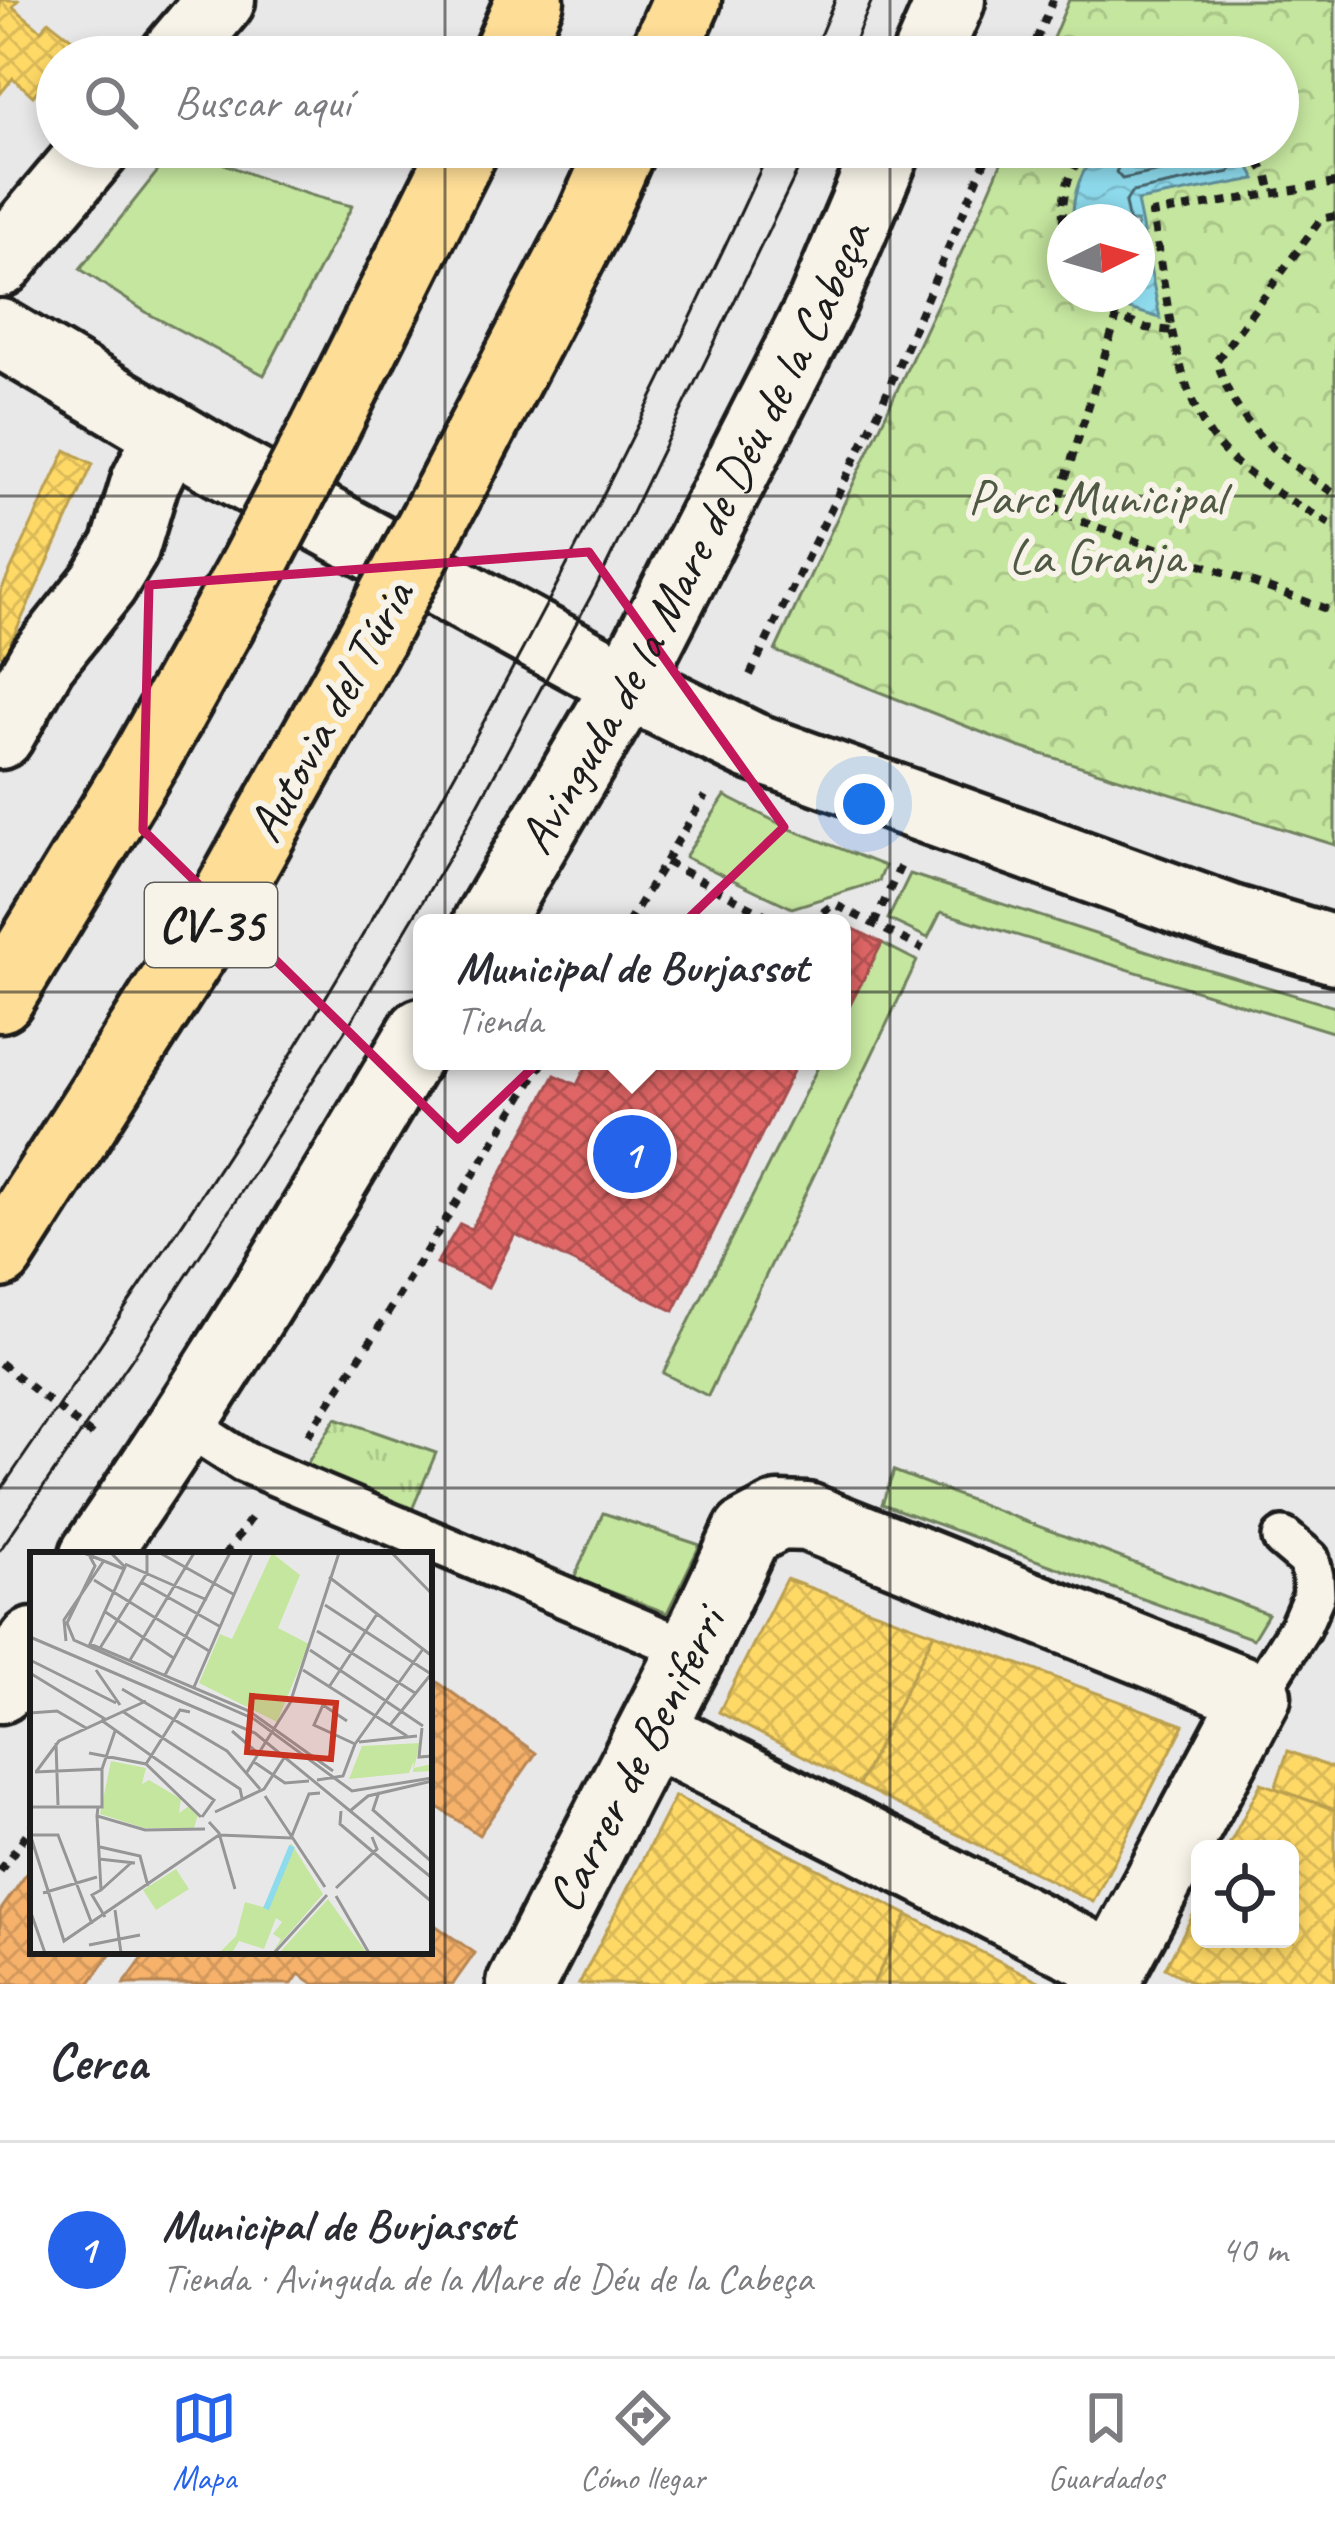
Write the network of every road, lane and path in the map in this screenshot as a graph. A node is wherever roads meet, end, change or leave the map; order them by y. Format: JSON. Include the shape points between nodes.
{"nodes":[{"id":1,"x":221,"y":0,"type":"edge"},
{"id":2,"x":530,"y":0,"type":"edge"},
{"id":3,"x":688,"y":0,"type":"edge"},
{"id":4,"x":951,"y":0,"type":"edge"},
{"id":5,"x":1053,"y":0,"type":"edge"},
{"id":6,"x":191,"y":36,"type":"edge"},
{"id":7,"x":514,"y":36,"type":"edge"},
{"id":8,"x":672,"y":36,"type":"edge"},
{"id":9,"x":935,"y":36,"type":"edge"},
{"id":10,"x":1038,"y":36,"type":"edge"},
{"id":11,"x":79,"y":168,"type":"edge"},
{"id":12,"x":455,"y":168,"type":"edge"},
{"id":13,"x":613,"y":168,"type":"edge"},
{"id":14,"x":879,"y":168,"type":"edge"},
{"id":15,"x":982,"y":168,"type":"edge"},
{"id":16,"x":1074,"y":168,"type":"edge"},
{"id":17,"x":1263,"y":168,"type":"edge"},
{"id":18,"x":1335,"y":183,"type":"edge"},
{"id":19,"x":1272,"y":194,"type":"junction"},
{"id":20,"x":1063,"y":204,"type":"edge"},
{"id":21,"x":1335,"y":216,"type":"edge"},
{"id":22,"x":0,"y":263,"type":"edge"},
{"id":23,"x":1111,"y":312,"type":"edge"},
{"id":24,"x":1117,"y":317,"type":"junction"},
{"id":25,"x":1172,"y":331,"type":"junction"},
{"id":26,"x":0,"y":333,"type":"edge"},
{"id":27,"x":169,"y":433,"type":"junction"},
{"id":28,"x":1335,"y":494,"type":"edge"},
{"id":29,"x":1335,"y":527,"type":"edge"},
{"id":30,"x":1335,"y":613,"type":"edge"},
{"id":31,"x":627,"y":685,"type":"junction"},
{"id":32,"x":745,"y":689,"type":"dead end"},
{"id":33,"x":0,"y":735,"type":"edge"},
{"id":34,"x":714,"y":779,"type":"dead end"},
{"id":35,"x":665,"y":862,"type":"junction"},
{"id":36,"x":902,"y":863,"type":"dead end"},
{"id":37,"x":492,"y":914,"type":"edge"},
{"id":38,"x":633,"y":914,"type":"edge"},
{"id":39,"x":764,"y":914,"type":"edge"},
{"id":40,"x":820,"y":914,"type":"edge"},
{"id":41,"x":874,"y":924,"type":"junction"},
{"id":42,"x":923,"y":949,"type":"dead end"},
{"id":43,"x":1335,"y":950,"type":"edge"},
{"id":44,"x":0,"y":998,"type":"edge"},
{"id":45,"x":413,"y":1047,"type":"edge"},
{"id":46,"x":538,"y":1070,"type":"edge"},
{"id":47,"x":16,"y":1230,"type":"edge"},
{"id":48,"x":0,"y":1363,"type":"edge"},
{"id":49,"x":182,"y":1422,"type":"junction"},
{"id":50,"x":104,"y":1444,"type":"dead end"},
{"id":51,"x":280,"y":1477,"type":"junction"},
{"id":52,"x":1283,"y":1538,"type":"dead end"},
{"id":53,"x":96,"y":1552,"type":"edge"},
{"id":54,"x":227,"y":1552,"type":"edge"},
{"id":55,"x":30,"y":1646,"type":"edge"},
{"id":56,"x":692,"y":1651,"type":"junction"},
{"id":57,"x":0,"y":1689,"type":"edge"},
{"id":58,"x":1257,"y":1696,"type":"junction"},
{"id":59,"x":652,"y":1732,"type":"junction"},
{"id":60,"x":30,"y":1829,"type":"edge"},
{"id":61,"x":0,"y":1871,"type":"edge"},
{"id":62,"x":1108,"y":1975,"type":"edge"},
{"id":63,"x":521,"y":1984,"type":"edge"}],
"edges":[{"from":1,"to":6,"type":"street"},
{"from":2,"to":7,"type":"highway"},
{"from":3,"to":8,"type":"highway"},
{"from":4,"to":9,"type":"street"},
{"from":5,"to":10,"type":"path"},
{"from":11,"to":22,"type":"street"},
{"from":12,"to":44,"type":"highway","number":"CV-35","bridge":true,"via":[[253,566]]},
{"from":13,"to":47,"type":"highway","name":"Autovia del Túria","number":"CV-35","bridge":true,"via":[[374,634],[214,919]]},
{"from":14,"to":31,"type":"street","name":"Avinguda de la Mare de Déu de la Cabeça","via":[[822,303]]},
{"from":15,"to":32,"type":"path"},
{"from":16,"to":20,"type":"path"},
{"from":17,"to":19,"type":"path"},
{"from":18,"to":19,"type":"path"},
{"from":19,"to":25,"type":"path","via":[[1152,214]]},
{"from":21,"to":28,"type":"path","via":[[1322,219],[1217,360],[1237,410],[1285,460]]},
{"from":23,"to":24,"type":"path"},
{"from":24,"to":25,"type":"path"},
{"from":24,"to":30,"type":"path","via":[[1055,512]]},
{"from":25,"to":29,"type":"path","via":[[1216,444]]},
{"from":26,"to":27,"type":"street"},
{"from":27,"to":31,"type":"street"},
{"from":27,"to":33,"type":"street","via":[[125,548]]},
{"from":31,"to":37,"type":"street","name":"Avinguda de la Mare de Déu de la Cabeça"},
{"from":31,"to":43,"type":"street","via":[[751,746]]},
{"from":34,"to":35,"type":"path"},
{"from":35,"to":38,"type":"path"},
{"from":35,"to":39,"type":"path"},
{"from":36,"to":41,"type":"path"},
{"from":40,"to":41,"type":"path","via":[[834,904]]},
{"from":41,"to":42,"type":"path"},
{"from":45,"to":49,"type":"street"},
{"from":46,"to":51,"type":"path"},
{"from":48,"to":50,"type":"path"},
{"from":49,"to":51,"type":"lane"},
{"from":49,"to":53,"type":"street"},
{"from":51,"to":54,"type":"path"},
{"from":51,"to":56,"type":"lane"},
{"from":52,"to":58,"type":"lane","via":[[1309,1560],[1314,1595]]},
{"from":55,"to":57,"type":"street"},
{"from":56,"to":58,"type":"street","name":"Carrer de Beniferri","via":[[747,1533],[779,1516],[807,1517]]},
{"from":56,"to":59,"type":"street","name":"Carrer de Beniferri"},
{"from":58,"to":62,"type":"street"},
{"from":59,"to":62,"type":"street"},
{"from":59,"to":63,"type":"street","name":"Carrer de Beniferri"},
{"from":60,"to":61,"type":"path"}]}
